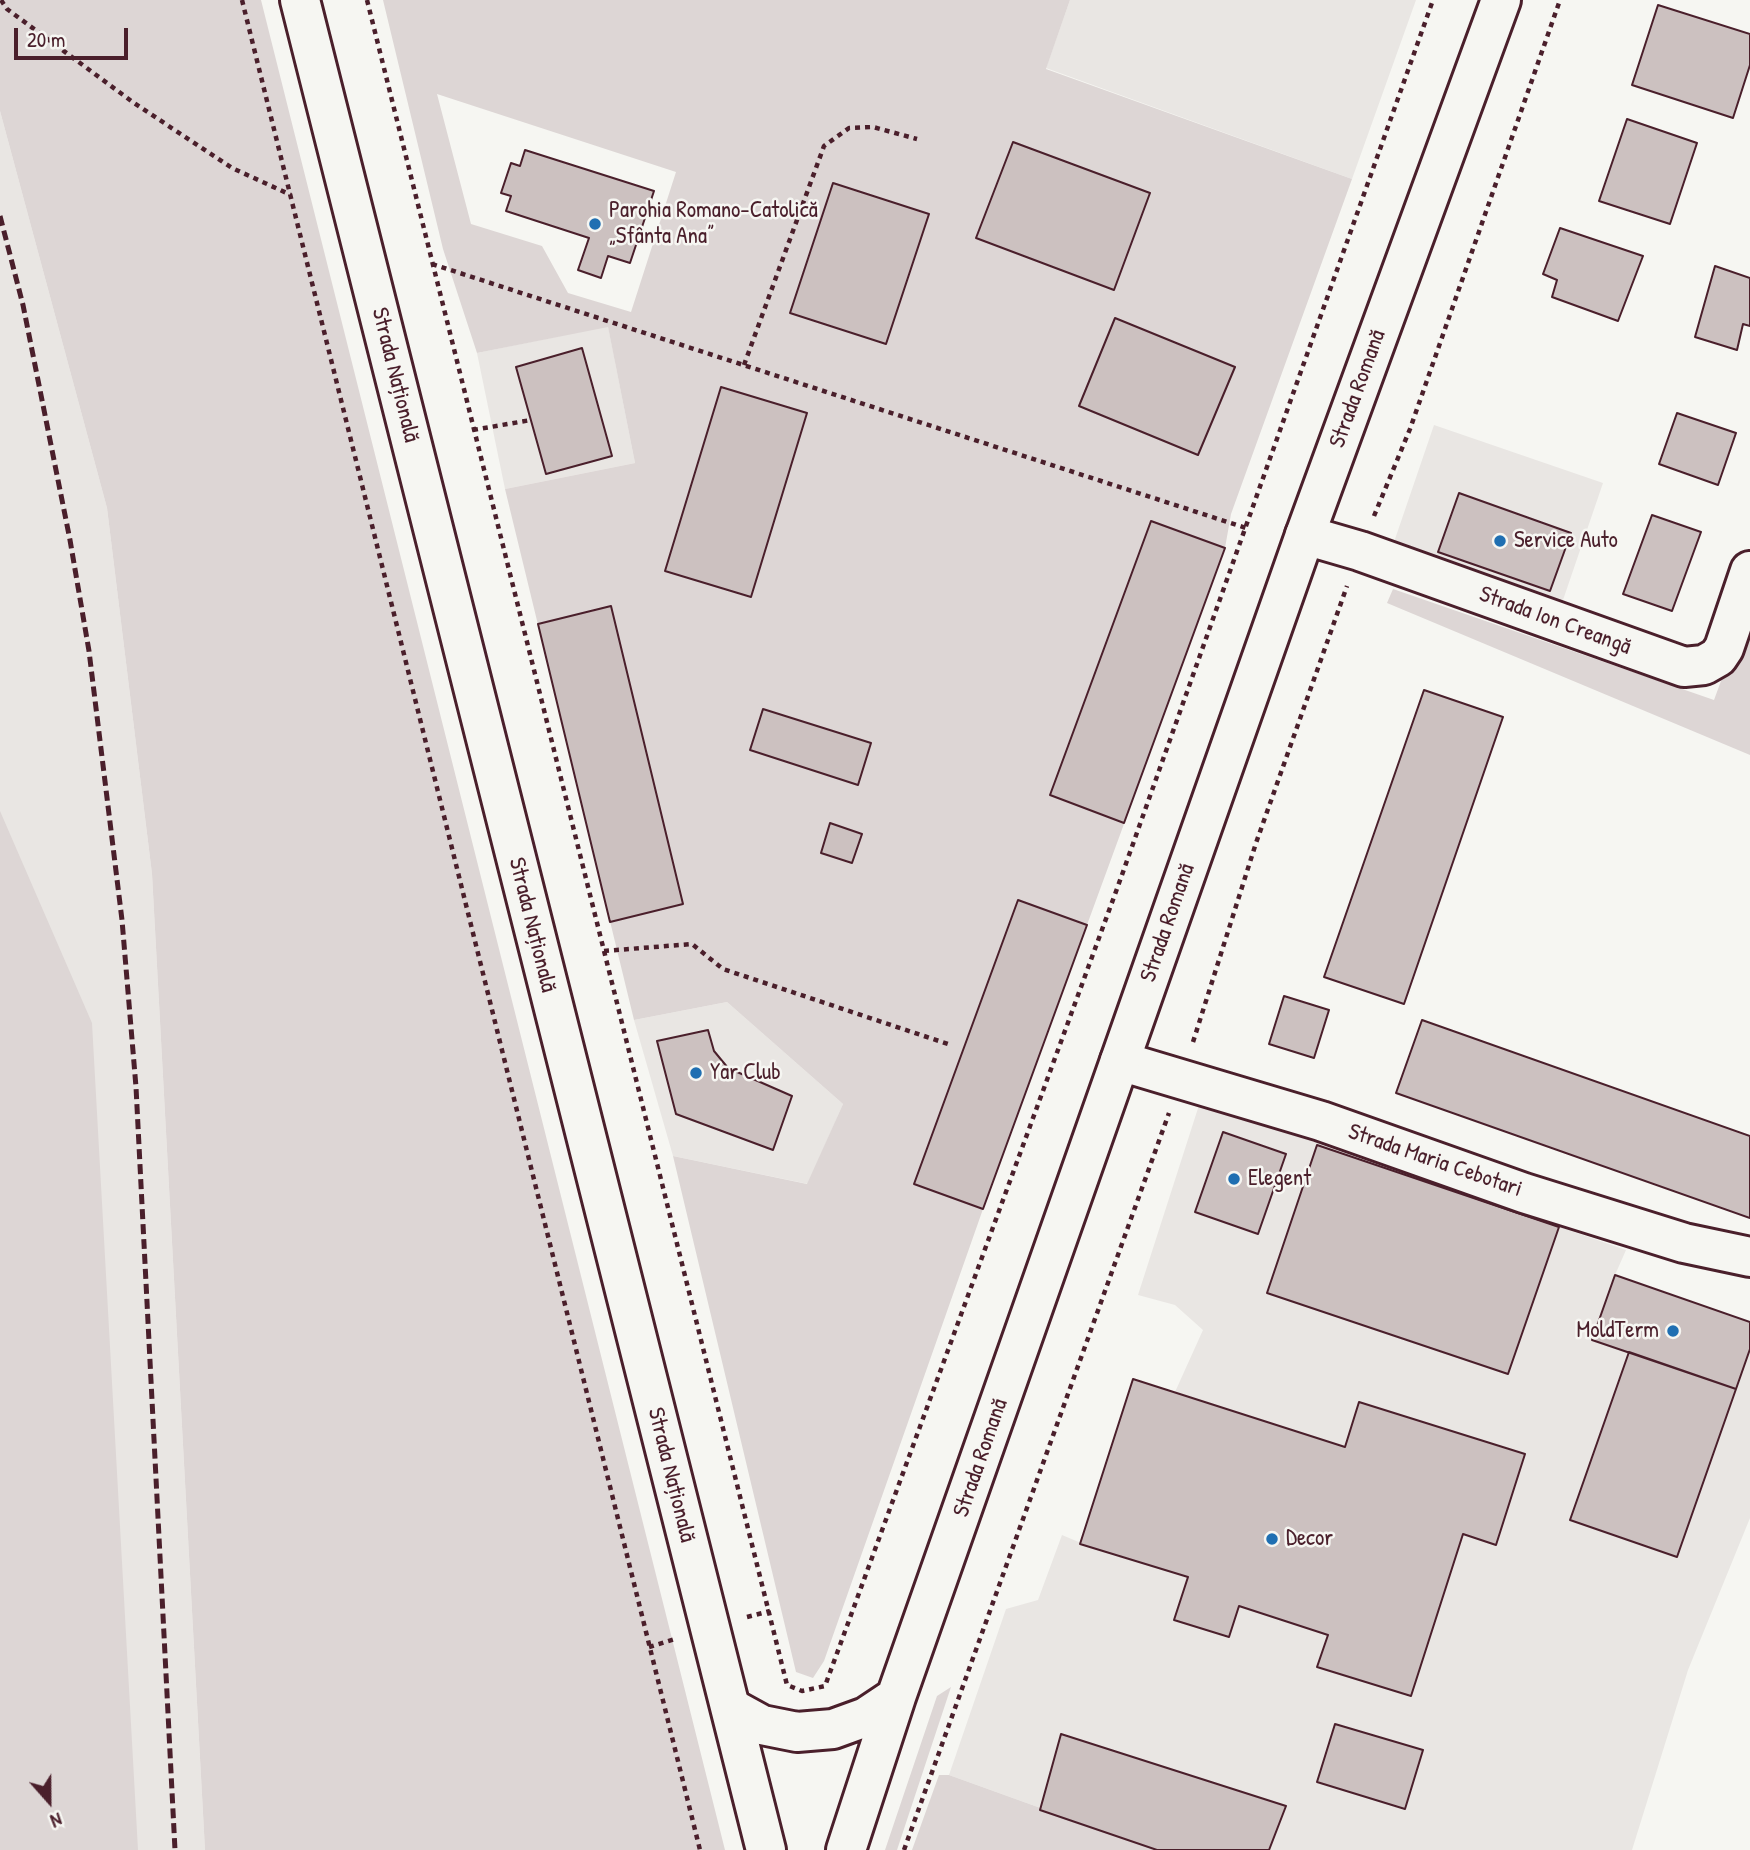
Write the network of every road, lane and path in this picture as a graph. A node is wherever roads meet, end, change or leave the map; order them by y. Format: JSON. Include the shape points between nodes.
{"nodes":[{"id":1,"x":1,"y":0,"type":"edge"},
{"id":2,"x":242,"y":0,"type":"edge"},
{"id":3,"x":300,"y":0,"type":"edge"},
{"id":4,"x":367,"y":0,"type":"edge"},
{"id":5,"x":1433,"y":0,"type":"edge"},
{"id":6,"x":1501,"y":0,"type":"edge"},
{"id":7,"x":917,"y":139,"type":"dead end"},
{"id":8,"x":291,"y":195,"type":"junction"},
{"id":9,"x":432,"y":264,"type":"junction"},
{"id":10,"x":744,"y":365,"type":"junction"},
{"id":11,"x":531,"y":420,"type":"dead end"},
{"id":12,"x":474,"y":430,"type":"junction"},
{"id":13,"x":1246,"y":528,"type":"junction"},
{"id":14,"x":1305,"y":535,"type":"junction"},
{"id":15,"x":1750,"y":571,"type":"edge"},
{"id":16,"x":604,"y":951,"type":"junction"},
{"id":17,"x":948,"y":1044,"type":"dead end"},
{"id":18,"x":1120,"y":1061,"type":"junction"},
{"id":19,"x":1181,"y":1079,"type":"junction"},
{"id":20,"x":1750,"y":1257,"type":"edge"},
{"id":21,"x":896,"y":1697,"type":"junction"},
{"id":22,"x":731,"y":1708,"type":"junction"},
{"id":23,"x":700,"y":1850,"type":"edge"},
{"id":24,"x":766,"y":1850,"type":"edge"},
{"id":25,"x":846,"y":1850,"type":"edge"},
{"id":26,"x":904,"y":1850,"type":"edge"}],
"edges":[{"from":1,"to":8,"type":"path","via":[[145,111],[232,168]]},
{"from":2,"to":8,"type":"path"},
{"from":3,"to":22,"type":"street","name":"Strada Națională"},
{"from":4,"to":9,"type":"path"},
{"from":5,"to":13,"type":"path"},
{"from":6,"to":14,"type":"street","name":"Strada Romană"},
{"from":7,"to":10,"type":"path","via":[[873,127],[849,128],[824,146]]},
{"from":8,"to":23,"type":"path"},
{"from":9,"to":10,"type":"path"},
{"from":9,"to":12,"type":"path"},
{"from":10,"to":13,"type":"path"},
{"from":11,"to":12,"type":"path"},
{"from":12,"to":16,"type":"path"},
{"from":13,"to":16,"type":"path","via":[[825,1686],[803,1691],[787,1685]]},
{"from":14,"to":15,"type":"street","name":"Strada Ion Creangă","via":[[1684,667],[1704,665],[1718,657]]},
{"from":14,"to":18,"type":"street","name":"Strada Romană"},
{"from":16,"to":17,"type":"path","via":[[692,944],[723,969]]},
{"from":18,"to":19,"type":"street","name":"Strada Maria Cebotari"},
{"from":18,"to":21,"type":"street","name":"Strada Romană"},
{"from":19,"to":20,"type":"street","name":"Strada Maria Cebotari","via":[[1321,1121],[1524,1193],[1684,1243]]},
{"from":19,"to":26,"type":"path"},
{"from":21,"to":22,"type":"street","via":[[866,1717],[833,1729],[797,1732],[762,1725]]},
{"from":21,"to":25,"type":"street","name":"Strada Romană"},
{"from":22,"to":24,"type":"street","name":"Strada Națională"}]}
